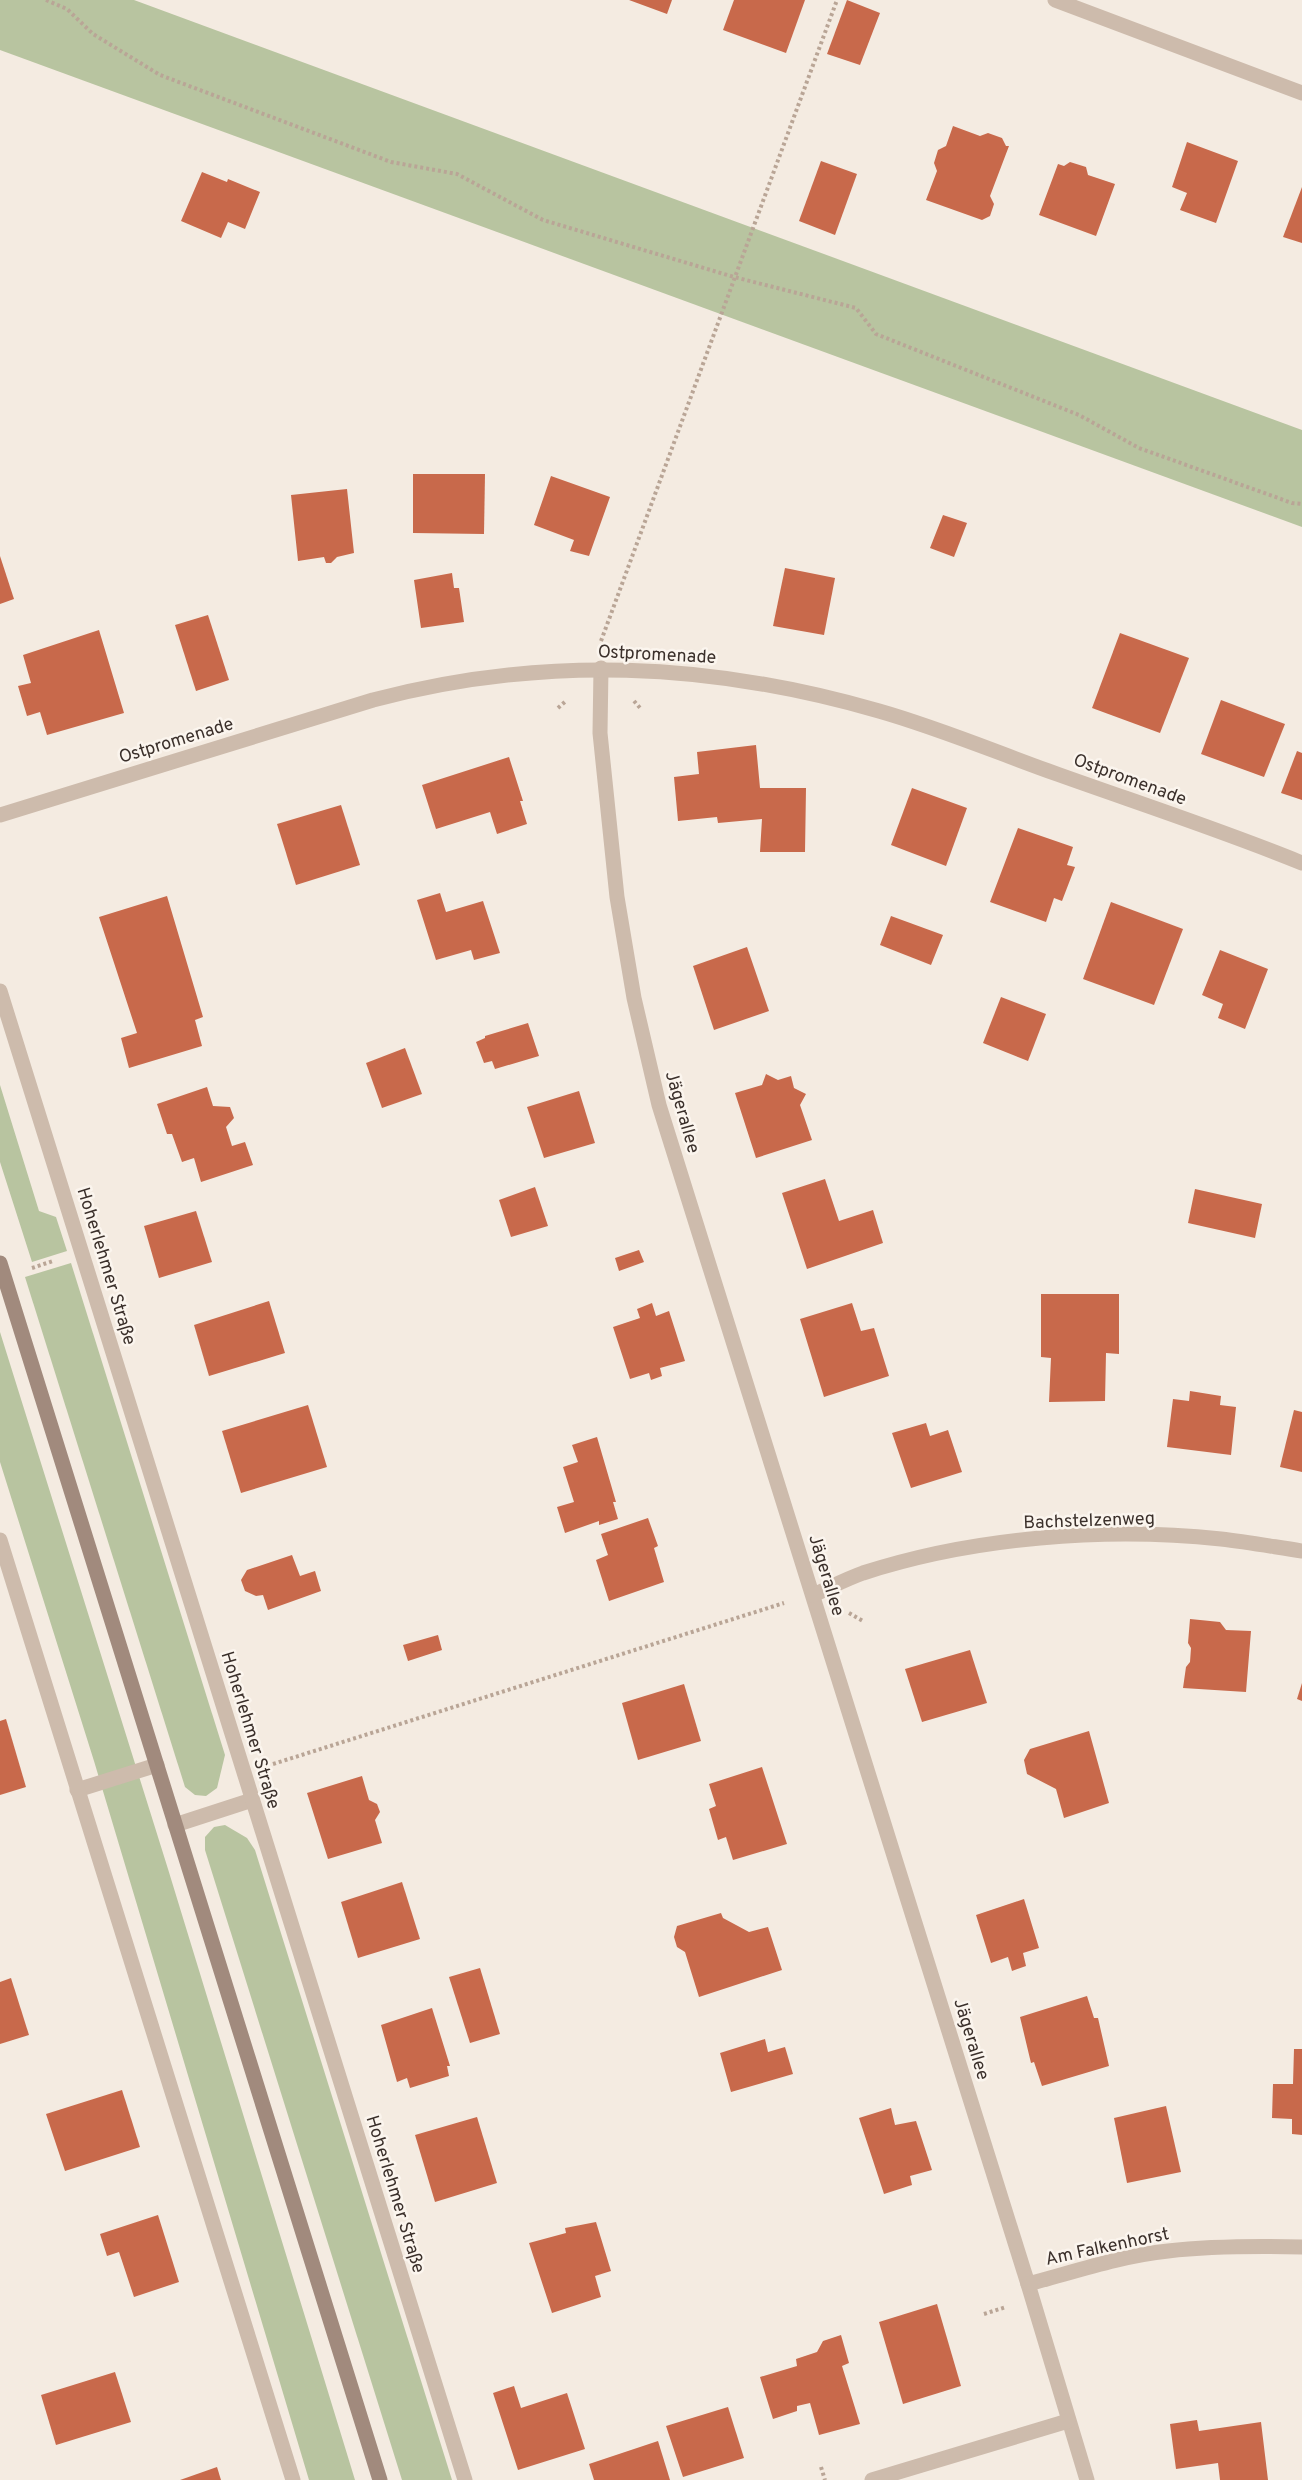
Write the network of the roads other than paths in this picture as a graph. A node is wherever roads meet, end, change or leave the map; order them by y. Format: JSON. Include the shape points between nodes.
{"nodes":[{"id":1,"x":1055,"y":0,"type":"edge"},
{"id":2,"x":1302,"y":93,"type":"edge"},
{"id":3,"x":602,"y":668,"type":"junction"},
{"id":4,"x":0,"y":815,"type":"edge"},
{"id":5,"x":1302,"y":862,"type":"edge"},
{"id":6,"x":0,"y":991,"type":"edge"},
{"id":7,"x":0,"y":1263,"type":"edge"},
{"id":8,"x":0,"y":1540,"type":"edge"},
{"id":9,"x":1302,"y":1551,"type":"edge"},
{"id":10,"x":813,"y":1595,"type":"junction"},
{"id":11,"x":157,"y":1765,"type":"junction"},
{"id":12,"x":76,"y":1790,"type":"junction"},
{"id":13,"x":252,"y":1800,"type":"junction"},
{"id":14,"x":175,"y":1825,"type":"junction"},
{"id":15,"x":1302,"y":2247,"type":"edge"},
{"id":16,"x":1028,"y":2284,"type":"junction"},
{"id":17,"x":1068,"y":2421,"type":"junction"},
{"id":18,"x":293,"y":2480,"type":"edge"},
{"id":19,"x":380,"y":2480,"type":"edge"},
{"id":20,"x":465,"y":2480,"type":"edge"},
{"id":21,"x":872,"y":2480,"type":"edge"},
{"id":22,"x":1087,"y":2480,"type":"edge"}],
"edges":[{"from":1,"to":2,"type":"street"},
{"from":3,"to":4,"type":"street","name":"Ostpromenade","via":[[482,676],[427,686]]},
{"from":3,"to":5,"type":"street","name":"Ostpromenade","via":[[689,673],[768,684],[881,711]]},
{"from":3,"to":10,"type":"street","name":"Jägerallee","via":[[600,733],[617,897],[634,998],[659,1105]]},
{"from":6,"to":13,"type":"street","name":"Hoherlehmer Straße"},
{"from":7,"to":11,"type":"street"},
{"from":8,"to":12,"type":"street"},
{"from":9,"to":10,"type":"street","name":"Bachstelzenweg","via":[[1204,1538],[1052,1537],[924,1557],[862,1574]]},
{"from":10,"to":16,"type":"street","name":"Jägerallee"},
{"from":11,"to":12,"type":"street"},
{"from":11,"to":14,"type":"street"},
{"from":12,"to":18,"type":"street"},
{"from":13,"to":14,"type":"street"},
{"from":13,"to":20,"type":"street","name":"Hoherlehmer Straße"},
{"from":14,"to":19,"type":"street"},
{"from":15,"to":16,"type":"street","name":"Am Falkenhorst","via":[[1166,2251]]},
{"from":16,"to":17,"type":"street","name":"Jägerallee"},
{"from":17,"to":21,"type":"street"},
{"from":17,"to":22,"type":"street","name":"Jägerallee"}]}
